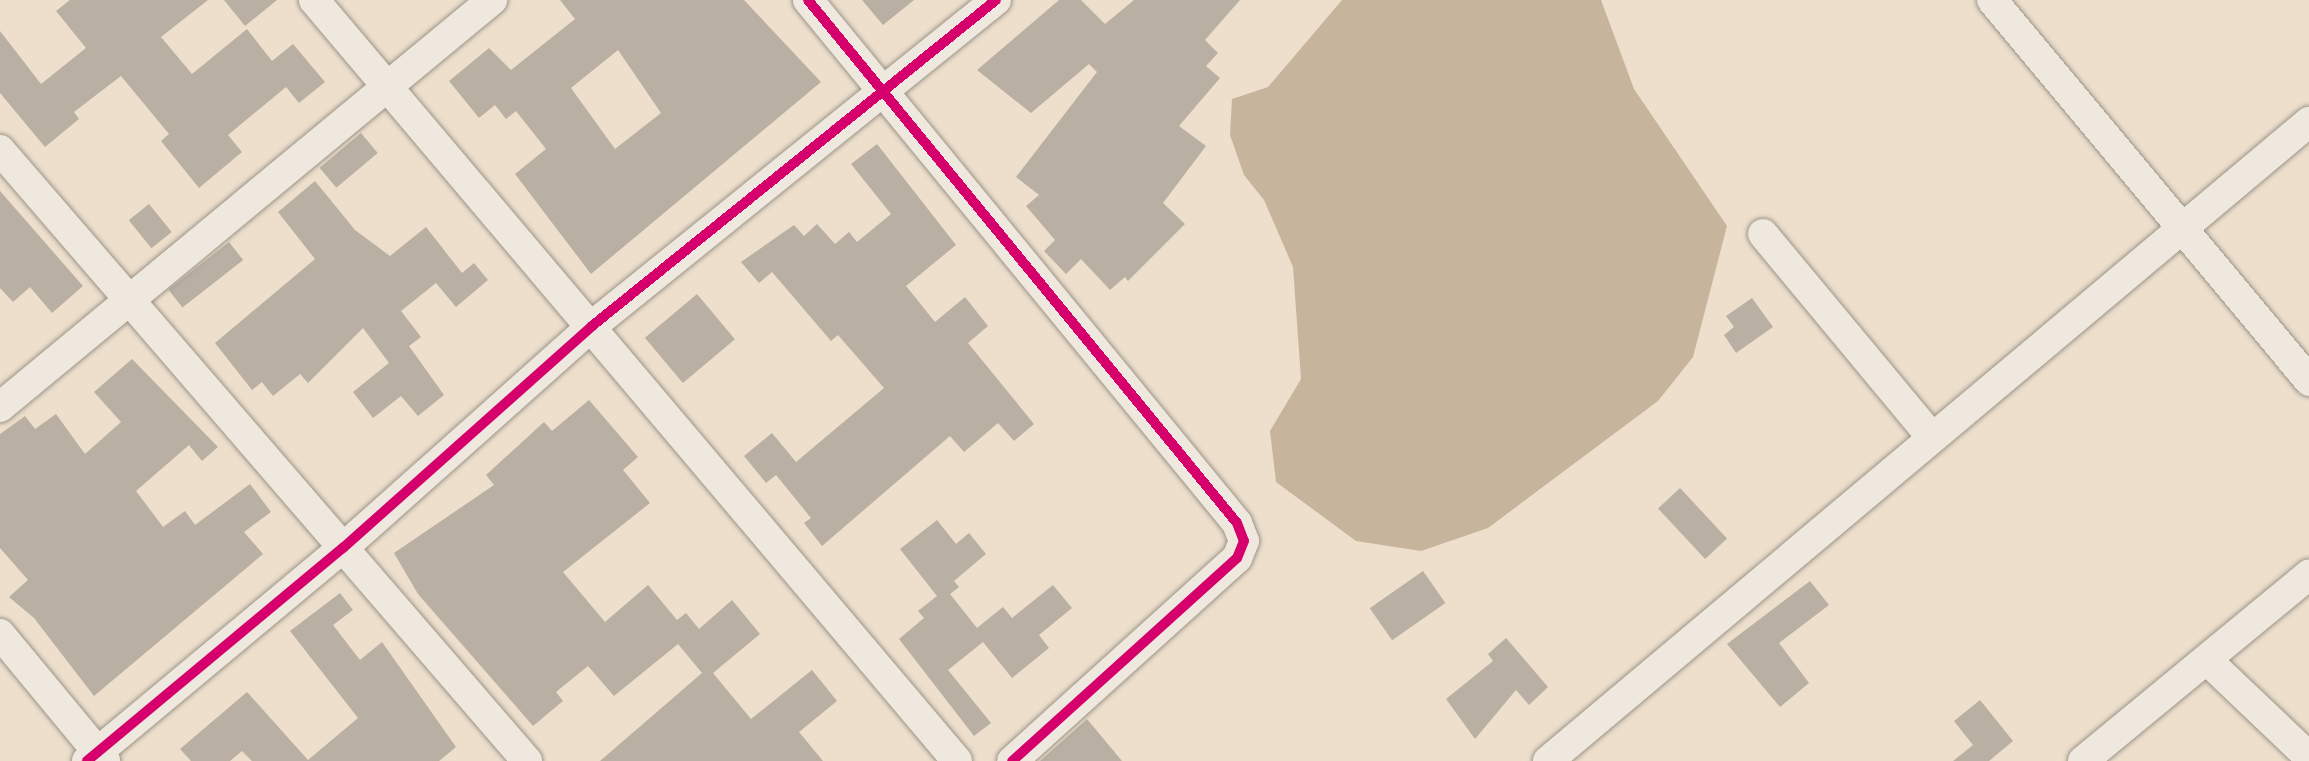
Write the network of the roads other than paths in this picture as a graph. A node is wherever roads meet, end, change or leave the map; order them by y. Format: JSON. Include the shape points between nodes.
{"nodes":[{"id":1,"x":314,"y":0,"type":"edge"},
{"id":2,"x":492,"y":0,"type":"edge"},
{"id":3,"x":808,"y":0,"type":"edge"},
{"id":4,"x":996,"y":0,"type":"edge"},
{"id":5,"x":1992,"y":0,"type":"edge"},
{"id":6,"x":388,"y":87,"type":"junction"},
{"id":7,"x":886,"y":93,"type":"junction"},
{"id":8,"x":2309,"y":122,"type":"edge"},
{"id":9,"x":0,"y":150,"type":"edge"},
{"id":10,"x":2183,"y":229,"type":"junction"},
{"id":11,"x":1763,"y":234,"type":"dead end"},
{"id":12,"x":125,"y":301,"type":"junction"},
{"id":13,"x":592,"y":326,"type":"junction"},
{"id":14,"x":2309,"y":381,"type":"edge"},
{"id":15,"x":0,"y":407,"type":"edge"},
{"id":16,"x":1931,"y":436,"type":"junction"},
{"id":17,"x":342,"y":548,"type":"junction"},
{"id":18,"x":2309,"y":575,"type":"edge"},
{"id":19,"x":0,"y":634,"type":"edge"},
{"id":20,"x":2207,"y":660,"type":"junction"},
{"id":21,"x":2309,"y":757,"type":"edge"},
{"id":22,"x":97,"y":758,"type":"edge"},
{"id":23,"x":527,"y":761,"type":"edge"},
{"id":24,"x":957,"y":761,"type":"edge"},
{"id":25,"x":1012,"y":761,"type":"edge"},
{"id":26,"x":1548,"y":761,"type":"edge"},
{"id":27,"x":2083,"y":761,"type":"edge"}],
"edges":[{"from":1,"to":6,"type":"street"},
{"from":2,"to":6,"type":"street"},
{"from":3,"to":7,"type":"street"},
{"from":4,"to":7,"type":"street"},
{"from":5,"to":10,"type":"street"},
{"from":6,"to":12,"type":"street"},
{"from":6,"to":13,"type":"street"},
{"from":7,"to":13,"type":"street"},
{"from":7,"to":25,"type":"street","via":[[1237,523],[1244,540],[1236,558]]},
{"from":8,"to":10,"type":"street"},
{"from":9,"to":12,"type":"street"},
{"from":10,"to":14,"type":"street"},
{"from":10,"to":16,"type":"street"},
{"from":11,"to":16,"type":"street"},
{"from":12,"to":15,"type":"street"},
{"from":12,"to":17,"type":"street"},
{"from":13,"to":17,"type":"street"},
{"from":13,"to":24,"type":"street"},
{"from":16,"to":26,"type":"street"},
{"from":17,"to":22,"type":"street"},
{"from":17,"to":23,"type":"street"},
{"from":18,"to":20,"type":"street"},
{"from":19,"to":22,"type":"street"},
{"from":20,"to":21,"type":"street"},
{"from":20,"to":27,"type":"street"}]}
